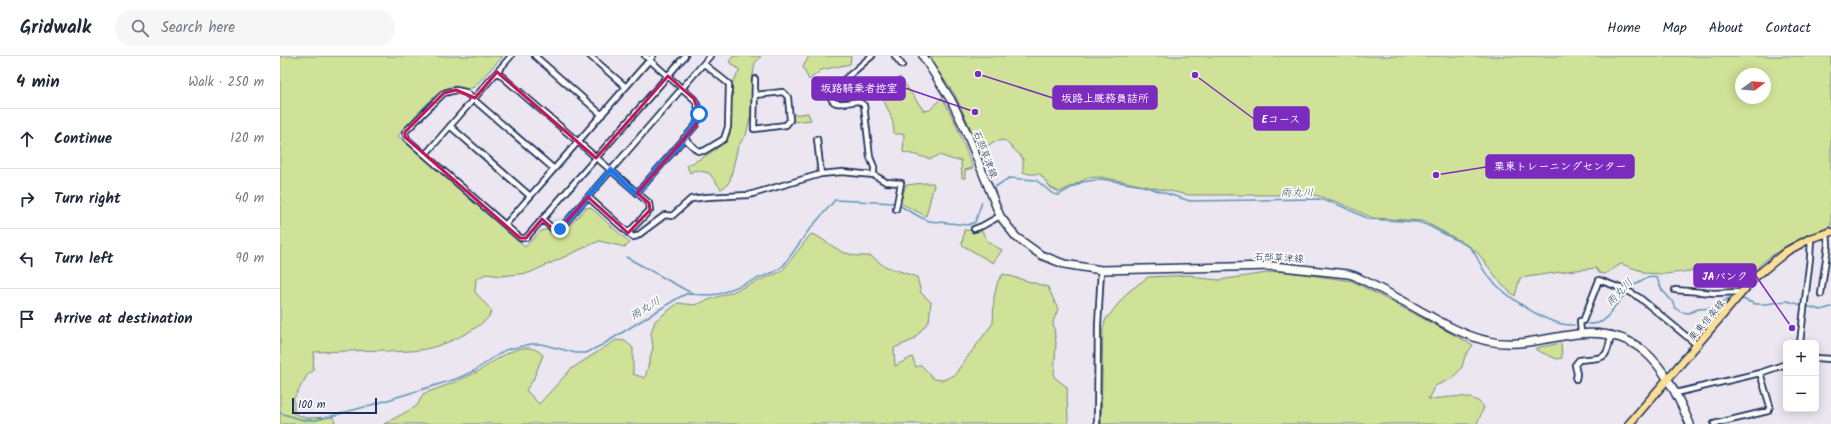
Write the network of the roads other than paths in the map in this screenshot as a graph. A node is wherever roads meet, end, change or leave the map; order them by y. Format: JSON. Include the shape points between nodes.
{"nodes":[{"id":1,"x":511,"y":56,"type":"edge"},
{"id":2,"x":535,"y":56,"type":"edge"},
{"id":3,"x":590,"y":56,"type":"edge"},
{"id":4,"x":645,"y":56,"type":"edge"},
{"id":5,"x":685,"y":56,"type":"edge"},
{"id":6,"x":710,"y":56,"type":"edge"},
{"id":7,"x":872,"y":56,"type":"edge"},
{"id":8,"x":895,"y":56,"type":"edge"},
{"id":9,"x":923,"y":56,"type":"edge"},
{"id":10,"x":651,"y":58,"type":"edge"},
{"id":11,"x":704,"y":64,"type":"junction"},
{"id":12,"x":902,"y":65,"type":"dead end"},
{"id":13,"x":498,"y":72,"type":"junction"},
{"id":14,"x":668,"y":76,"type":"junction"},
{"id":15,"x":755,"y":79,"type":"dead end"},
{"id":16,"x":626,"y":87,"type":"junction"},
{"id":17,"x":682,"y":89,"type":"junction"},
{"id":18,"x":755,"y":95,"type":"junction"},
{"id":19,"x":474,"y":99,"type":"junction"},
{"id":20,"x":602,"y":115,"type":"junction"},
{"id":21,"x":450,"y":126,"type":"junction"},
{"id":22,"x":684,"y":138,"type":"junction"},
{"id":23,"x":816,"y":139,"type":"dead end"},
{"id":24,"x":578,"y":142,"type":"junction"},
{"id":25,"x":425,"y":155,"type":"junction"},
{"id":26,"x":596,"y":158,"type":"junction"},
{"id":27,"x":554,"y":169,"type":"junction"},
{"id":28,"x":611,"y":170,"type":"junction"},
{"id":29,"x":821,"y":174,"type":"junction"},
{"id":30,"x":874,"y":175,"type":"junction"},
{"id":31,"x":637,"y":193,"type":"junction"},
{"id":32,"x":530,"y":196,"type":"junction"},
{"id":33,"x":588,"y":197,"type":"junction"},
{"id":34,"x":897,"y":206,"type":"dead end"},
{"id":35,"x":1000,"y":216,"type":"junction"},
{"id":36,"x":542,"y":220,"type":"junction"},
{"id":37,"x":505,"y":225,"type":"junction"},
{"id":38,"x":974,"y":229,"type":"dead end"},
{"id":39,"x":1829,"y":232,"type":"edge"},
{"id":40,"x":628,"y":233,"type":"junction"},
{"id":41,"x":1811,"y":238,"type":"junction"},
{"id":42,"x":1102,"y":270,"type":"junction"},
{"id":43,"x":1675,"y":290,"type":"dead end"},
{"id":44,"x":1821,"y":294,"type":"dead end"},
{"id":45,"x":1740,"y":295,"type":"junction"},
{"id":46,"x":1581,"y":333,"type":"junction"},
{"id":47,"x":1611,"y":334,"type":"junction"},
{"id":48,"x":1800,"y":340,"type":"edge"},
{"id":49,"x":1697,"y":346,"type":"junction"},
{"id":50,"x":1819,"y":358,"type":"edge"},
{"id":51,"x":1831,"y":359,"type":"edge"},
{"id":52,"x":1783,"y":365,"type":"edge"},
{"id":53,"x":1760,"y":373,"type":"junction"},
{"id":54,"x":1576,"y":379,"type":"dead end"},
{"id":55,"x":1668,"y":380,"type":"junction"},
{"id":56,"x":1676,"y":393,"type":"junction"},
{"id":57,"x":1735,"y":422,"type":"edge"},
{"id":58,"x":1097,"y":424,"type":"edge"},
{"id":59,"x":1629,"y":424,"type":"edge"},
{"id":60,"x":1690,"y":424,"type":"edge"},
{"id":61,"x":1714,"y":424,"type":"edge"}],
"edges":[{"from":1,"to":13,"type":"street"},
{"from":2,"to":20,"type":"street"},
{"from":3,"to":16,"type":"street"},
{"from":4,"to":10,"type":"street"},
{"from":5,"to":14,"type":"street"},
{"from":6,"to":11,"type":"street"},
{"from":7,"to":30,"type":"street","via":[[850,73],[846,80],[831,89],[830,96],[839,104],[858,101],[864,105]]},
{"from":8,"to":12,"type":"street"},
{"from":9,"to":35,"type":"main road","name":"石部草津線","via":[[951,100],[966,131]]},
{"from":10,"to":14,"type":"street"},
{"from":10,"to":16,"type":"street"},
{"from":11,"to":17,"type":"street"},
{"from":11,"to":22,"type":"street","via":[[729,84],[726,134],[719,144],[704,152],[698,151]]},
{"from":13,"to":19,"type":"street"},
{"from":13,"to":24,"type":"street"},
{"from":14,"to":17,"type":"street"},
{"from":14,"to":26,"type":"street"},
{"from":15,"to":18,"type":"street"},
{"from":16,"to":20,"type":"street"},
{"from":17,"to":22,"type":"street","via":[[697,104],[699,114],[696,125]]},
{"from":17,"to":28,"type":"street"},
{"from":18,"to":18,"type":"street","via":[[754,129],[786,126],[790,120],[788,97],[782,92]]},
{"from":19,"to":21,"type":"street"},
{"from":19,"to":25,"type":"street","via":[[460,91],[444,93],[405,132],[407,140]]},
{"from":19,"to":27,"type":"street"},
{"from":20,"to":24,"type":"street"},
{"from":21,"to":25,"type":"street"},
{"from":21,"to":32,"type":"street"},
{"from":22,"to":31,"type":"street"},
{"from":23,"to":29,"type":"street"},
{"from":24,"to":26,"type":"street"},
{"from":24,"to":27,"type":"street"},
{"from":25,"to":37,"type":"street"},
{"from":26,"to":28,"type":"street"},
{"from":26,"to":36,"type":"street"},
{"from":27,"to":32,"type":"street"},
{"from":28,"to":31,"type":"street"},
{"from":28,"to":33,"type":"street"},
{"from":29,"to":30,"type":"street","via":[[842,172]]},
{"from":29,"to":40,"type":"street","via":[[749,195],[691,199],[672,216],[665,215],[637,236],[633,237]]},
{"from":30,"to":34,"type":"street","via":[[886,182],[901,183]]},
{"from":31,"to":40,"type":"street","via":[[649,203],[650,210]]},
{"from":32,"to":37,"type":"street"},
{"from":33,"to":36,"type":"street","via":[[560,229],[554,229]]},
{"from":33,"to":40,"type":"street"},
{"from":35,"to":38,"type":"street"},
{"from":35,"to":42,"type":"main road","name":"石部草津線","via":[[1016,237],[1041,255],[1064,264]]},
{"from":36,"to":37,"type":"street","via":[[526,238],[520,238]]},
{"from":39,"to":41,"type":"main road","name":"栗東信楽線"},
{"from":39,"to":44,"type":"street"},
{"from":41,"to":45,"type":"main road","name":"栗東信楽線","via":[[1787,251],[1769,265]]},
{"from":41,"to":48,"type":"street"},
{"from":42,"to":46,"type":"main road","name":"石部草津線","via":[[1241,265],[1334,271],[1355,276],[1442,322],[1488,341],[1509,344]]},
{"from":42,"to":58,"type":"street","via":[[1098,325]]},
{"from":43,"to":45,"type":"street"},
{"from":45,"to":49,"type":"main road","name":"栗東信楽線"},
{"from":46,"to":47,"type":"main road","name":"石部草津線"},
{"from":46,"to":49,"type":"street","via":[[1580,321],[1583,321],[1599,280],[1632,293]]},
{"from":47,"to":54,"type":"street","via":[[1608,352],[1603,357],[1579,360],[1575,365]]},
{"from":47,"to":55,"type":"main road","name":"石部草津線","via":[[1638,346],[1652,358]]},
{"from":49,"to":55,"type":"main road","name":"栗東信楽線"},
{"from":50,"to":51,"type":"street"},
{"from":52,"to":53,"type":"street"},
{"from":53,"to":56,"type":"street"},
{"from":53,"to":57,"type":"street","via":[[1770,406],[1768,411]]},
{"from":55,"to":56,"type":"main road","name":"石部草津線"},
{"from":55,"to":59,"type":"main road","name":"栗東信楽線"},
{"from":56,"to":60,"type":"main road","name":"石部草津線"},
{"from":57,"to":61,"type":"street"}]}
